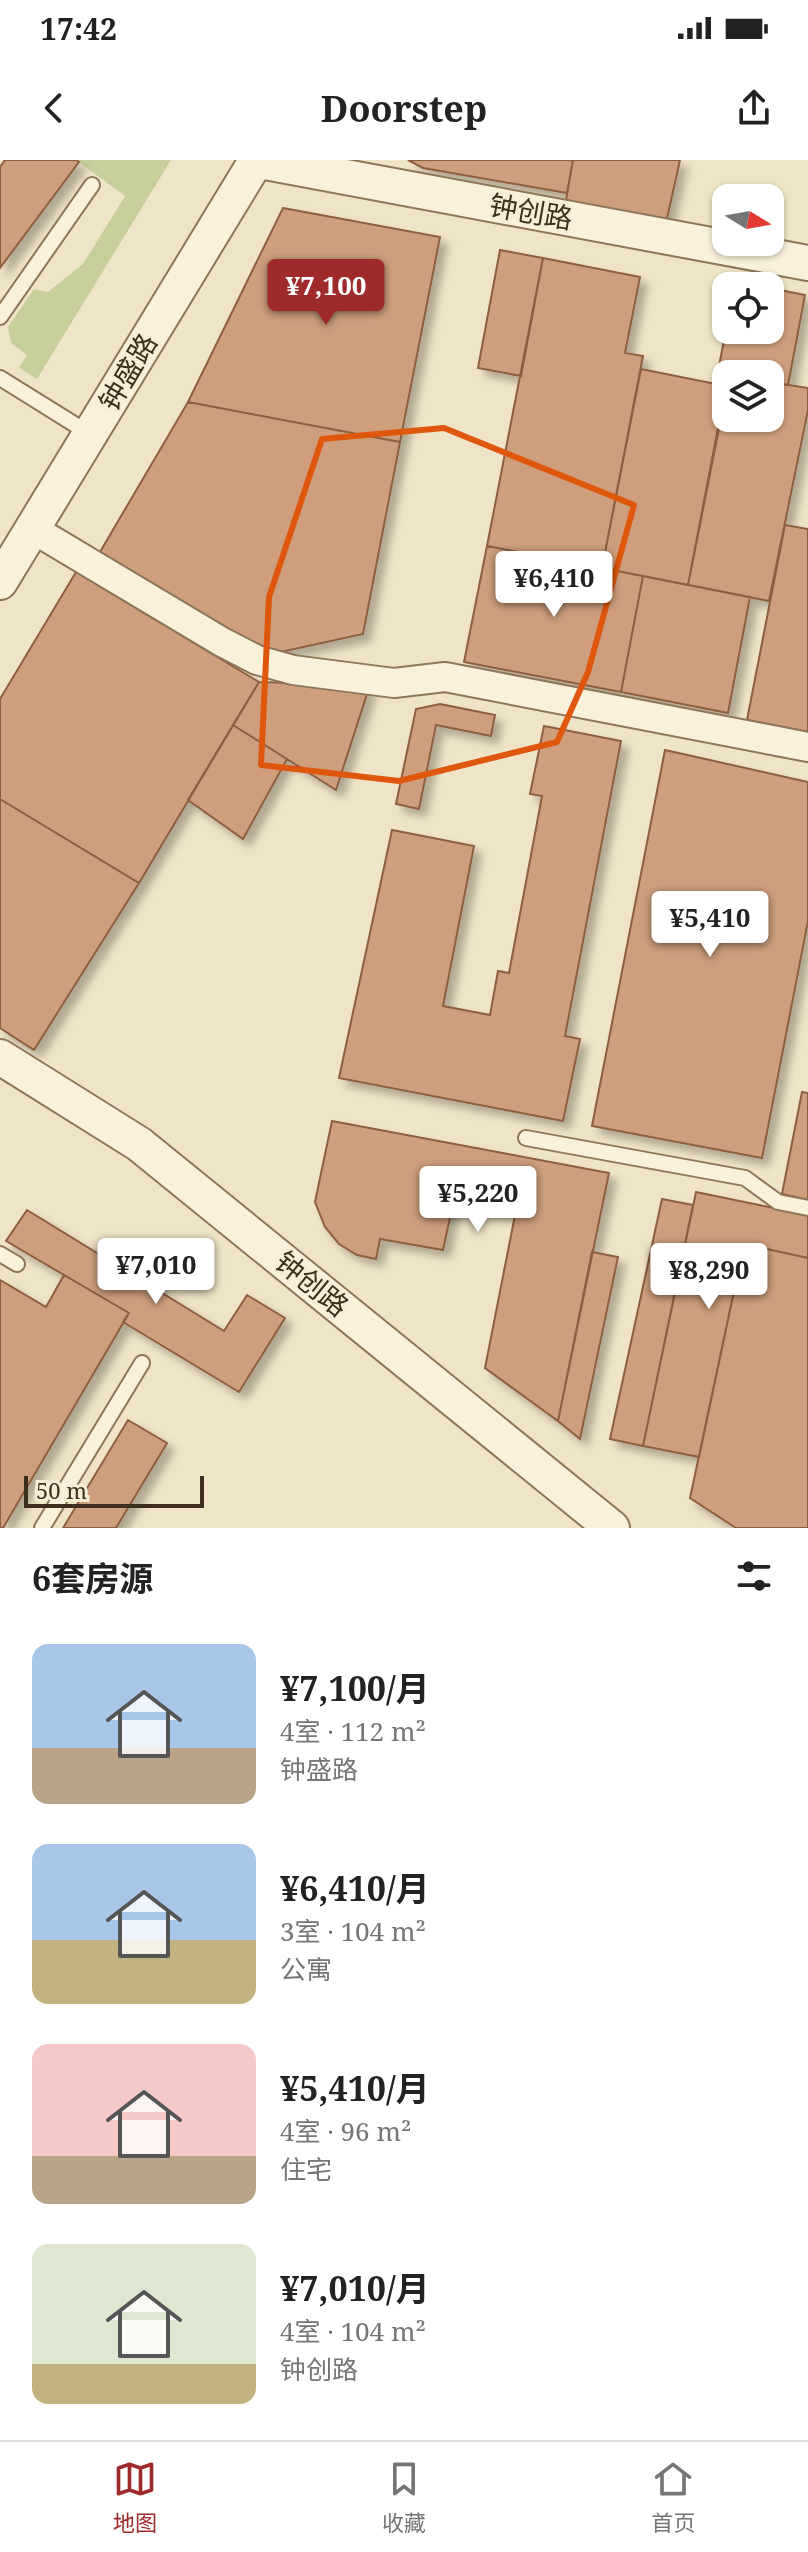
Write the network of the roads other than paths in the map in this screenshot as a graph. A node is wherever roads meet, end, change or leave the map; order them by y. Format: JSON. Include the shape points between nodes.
{"nodes":[{"id":1,"x":255,"y":161,"type":"edge"},
{"id":2,"x":322,"y":166,"type":"edge"},
{"id":3,"x":92,"y":185,"type":"dead end"},
{"id":4,"x":808,"y":263,"type":"edge"},
{"id":5,"x":0,"y":317,"type":"edge"},
{"id":6,"x":0,"y":378,"type":"edge"},
{"id":7,"x":90,"y":434,"type":"junction"},
{"id":8,"x":33,"y":529,"type":"junction"},
{"id":9,"x":0,"y":582,"type":"edge"},
{"id":10,"x":808,"y":747,"type":"edge"},
{"id":11,"x":0,"y":1057,"type":"edge"},
{"id":12,"x":526,"y":1138,"type":"dead end"},
{"id":13,"x":808,"y":1208,"type":"edge"},
{"id":14,"x":0,"y":1254,"type":"edge"},
{"id":15,"x":17,"y":1264,"type":"dead end"},
{"id":16,"x":142,"y":1363,"type":"dead end"},
{"id":17,"x":42,"y":1528,"type":"edge"},
{"id":18,"x":612,"y":1528,"type":"edge"}],
"edges":[{"from":1,"to":2,"type":"street","name":"钟创路"},
{"from":1,"to":7,"type":"street","name":"钟盛路"},
{"from":2,"to":4,"type":"street","name":"钟创路"},
{"from":3,"to":5,"type":"lane"},
{"from":6,"to":7,"type":"lane"},
{"from":7,"to":8,"type":"street","name":"钟盛路"},
{"from":8,"to":9,"type":"street","name":"钟盛路"},
{"from":8,"to":10,"type":"street","via":[[257,660],[394,683],[445,677]]},
{"from":11,"to":18,"type":"street","name":"钟创路","via":[[139,1144]]},
{"from":12,"to":13,"type":"lane","via":[[745,1178],[778,1202]]},
{"from":14,"to":15,"type":"lane"},
{"from":16,"to":17,"type":"lane"}]}
